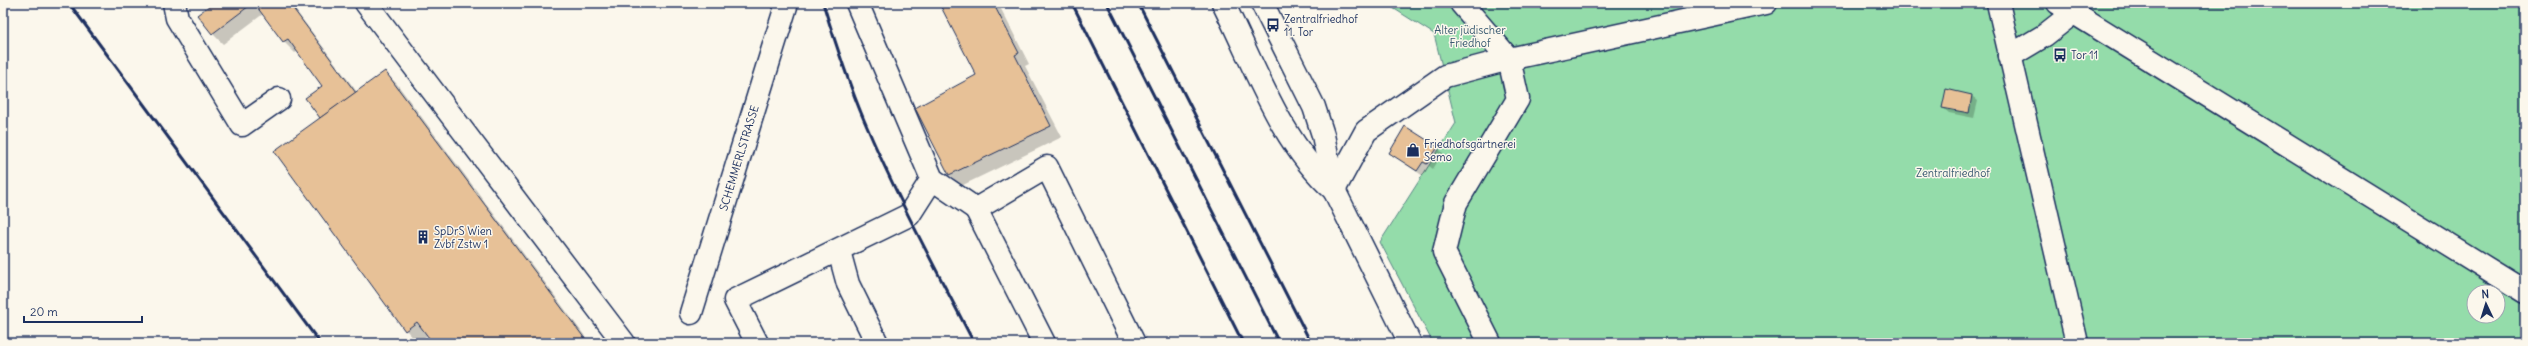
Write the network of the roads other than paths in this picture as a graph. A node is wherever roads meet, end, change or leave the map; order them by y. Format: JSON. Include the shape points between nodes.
{"nodes":[{"id":1,"x":174,"y":3,"type":"edge"},
{"id":2,"x":366,"y":3,"type":"edge"},
{"id":3,"x":788,"y":3,"type":"edge"},
{"id":4,"x":857,"y":3,"type":"edge"},
{"id":5,"x":1223,"y":3,"type":"edge"},
{"id":6,"x":1262,"y":3,"type":"edge"},
{"id":7,"x":1460,"y":3,"type":"edge"},
{"id":8,"x":1766,"y":3,"type":"edge"},
{"id":9,"x":1998,"y":3,"type":"edge"},
{"id":10,"x":2066,"y":8,"type":"edge"},
{"id":11,"x":2010,"y":56,"type":"junction"},
{"id":12,"x":1509,"y":59,"type":"junction"},
{"id":13,"x":279,"y":99,"type":"dead end"},
{"id":14,"x":932,"y":179,"type":"junction"},
{"id":15,"x":1334,"y":190,"type":"junction"},
{"id":16,"x":976,"y":209,"type":"junction"},
{"id":17,"x":839,"y":251,"type":"junction"},
{"id":18,"x":2525,"y":292,"type":"edge"},
{"id":19,"x":691,"y":313,"type":"dead end"},
{"id":20,"x":624,"y":343,"type":"edge"},
{"id":21,"x":757,"y":343,"type":"edge"},
{"id":22,"x":877,"y":343,"type":"edge"},
{"id":23,"x":1044,"y":343,"type":"edge"},
{"id":24,"x":1134,"y":343,"type":"edge"},
{"id":25,"x":1410,"y":343,"type":"edge"},
{"id":26,"x":1490,"y":343,"type":"edge"},
{"id":27,"x":2077,"y":343,"type":"edge"}],
"edges":[{"from":1,"to":13,"type":"street","via":[[177,18],[242,125]]},
{"from":2,"to":20,"type":"street"},
{"from":3,"to":19,"type":"street","name":"SCHEMMERLSTRASSE"},
{"from":4,"to":14,"type":"street"},
{"from":5,"to":15,"type":"street","via":[[1287,129],[1320,177]]},
{"from":6,"to":15,"type":"street","via":[[1314,107],[1323,135]]},
{"from":7,"to":12,"type":"street"},
{"from":8,"to":12,"type":"street"},
{"from":9,"to":11,"type":"street"},
{"from":10,"to":11,"type":"street","via":[[2045,35]]},
{"from":10,"to":18,"type":"street"},
{"from":11,"to":27,"type":"street"},
{"from":12,"to":15,"type":"street","via":[[1445,76],[1366,131]]},
{"from":12,"to":26,"type":"street","via":[[1518,99],[1456,203],[1444,252]]},
{"from":14,"to":16,"type":"street"},
{"from":14,"to":17,"type":"street","via":[[909,215]]},
{"from":15,"to":25,"type":"street"},
{"from":16,"to":23,"type":"street"},
{"from":16,"to":24,"type":"street","via":[[1047,167]]},
{"from":17,"to":21,"type":"street","via":[[735,300]]},
{"from":17,"to":22,"type":"street","via":[[848,284]]}]}
